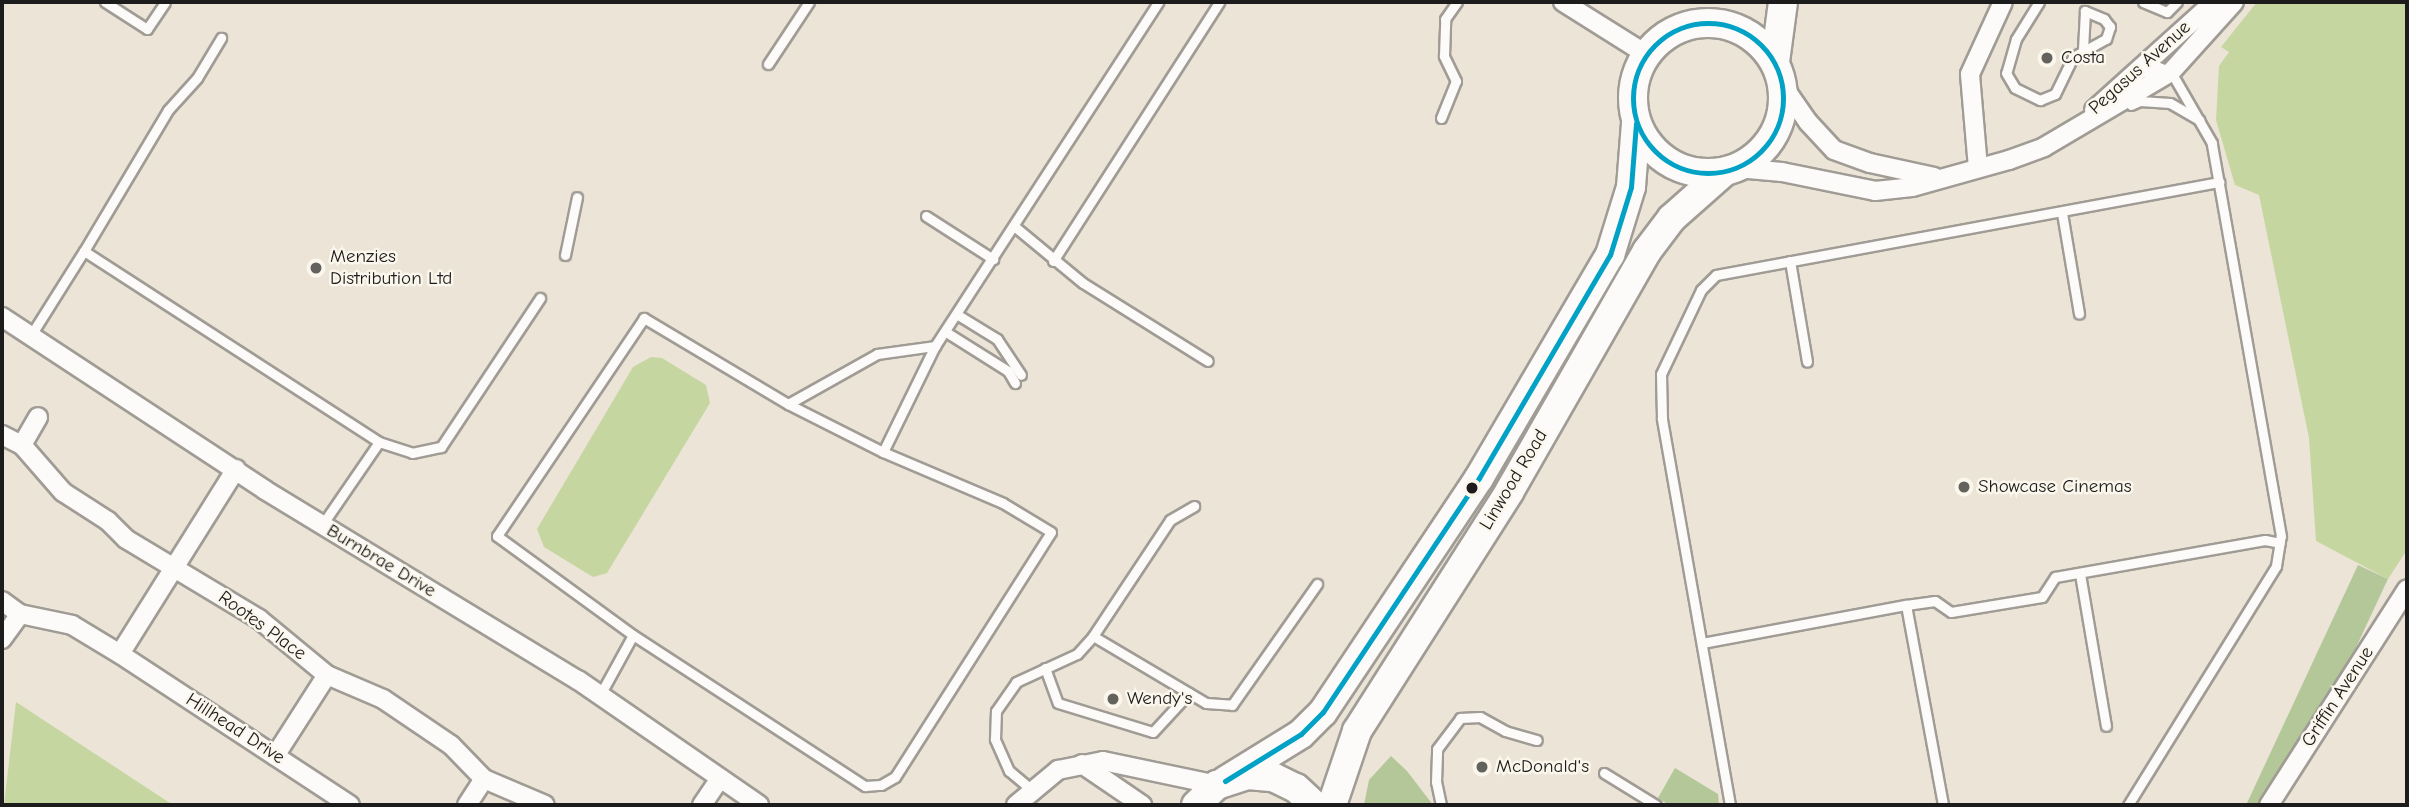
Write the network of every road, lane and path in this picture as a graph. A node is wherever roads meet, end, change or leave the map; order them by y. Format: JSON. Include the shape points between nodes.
{"nodes":[{"id":1,"x":105,"y":2,"type":"edge"},
{"id":2,"x":164,"y":2,"type":"edge"},
{"id":3,"x":809,"y":2,"type":"edge"},
{"id":4,"x":1158,"y":2,"type":"edge"},
{"id":5,"x":1219,"y":2,"type":"edge"},
{"id":6,"x":1457,"y":2,"type":"edge"},
{"id":7,"x":1563,"y":2,"type":"edge"},
{"id":8,"x":1716,"y":2,"type":"edge"},
{"id":9,"x":1783,"y":2,"type":"edge"},
{"id":10,"x":2003,"y":2,"type":"edge"},
{"id":11,"x":2039,"y":2,"type":"edge"},
{"id":12,"x":2143,"y":2,"type":"edge"},
{"id":13,"x":2177,"y":2,"type":"edge"},
{"id":14,"x":2214,"y":2,"type":"edge"},
{"id":15,"x":2234,"y":2,"type":"edge"},
{"id":16,"x":2084,"y":6,"type":"edge"},
{"id":17,"x":1688,"y":24,"type":"junction"},
{"id":18,"x":221,"y":38,"type":"dead end"},
{"id":19,"x":2083,"y":48,"type":"junction"},
{"id":20,"x":1646,"y":54,"type":"junction"},
{"id":21,"x":768,"y":64,"type":"dead end"},
{"id":22,"x":2171,"y":72,"type":"junction"},
{"id":23,"x":1779,"y":74,"type":"junction"},
{"id":24,"x":2103,"y":101,"type":"junction"},
{"id":25,"x":1441,"y":118,"type":"dead end"},
{"id":26,"x":2200,"y":121,"type":"junction"},
{"id":27,"x":1636,"y":123,"type":"junction"},
{"id":28,"x":2066,"y":135,"type":"junction"},
{"id":29,"x":1978,"y":168,"type":"junction"},
{"id":30,"x":1730,"y":170,"type":"junction"},
{"id":31,"x":1934,"y":177,"type":"junction"},
{"id":32,"x":2219,"y":183,"type":"junction"},
{"id":33,"x":577,"y":197,"type":"dead end"},
{"id":34,"x":2062,"y":213,"type":"junction"},
{"id":35,"x":926,"y":216,"type":"dead end"},
{"id":36,"x":1014,"y":226,"type":"junction"},
{"id":37,"x":84,"y":251,"type":"junction"},
{"id":38,"x":565,"y":255,"type":"dead end"},
{"id":39,"x":993,"y":259,"type":"junction"},
{"id":40,"x":1054,"y":261,"type":"junction"},
{"id":41,"x":1790,"y":261,"type":"junction"},
{"id":42,"x":540,"y":298,"type":"dead end"},
{"id":43,"x":958,"y":314,"type":"junction"},
{"id":44,"x":2079,"y":314,"type":"dead end"},
{"id":45,"x":2,"y":317,"type":"edge"},
{"id":46,"x":946,"y":332,"type":"junction"},
{"id":47,"x":31,"y":335,"type":"junction"},
{"id":48,"x":935,"y":346,"type":"junction"},
{"id":49,"x":1208,"y":361,"type":"dead end"},
{"id":50,"x":1807,"y":362,"type":"dead end"},
{"id":51,"x":788,"y":404,"type":"junction"},
{"id":52,"x":38,"y":417,"type":"dead end"},
{"id":53,"x":2,"y":435,"type":"edge"},
{"id":54,"x":379,"y":442,"type":"junction"},
{"id":55,"x":22,"y":445,"type":"junction"},
{"id":56,"x":883,"y":452,"type":"junction"},
{"id":57,"x":236,"y":469,"type":"junction"},
{"id":58,"x":1194,"y":506,"type":"dead end"},
{"id":59,"x":322,"y":526,"type":"junction"},
{"id":60,"x":2280,"y":543,"type":"junction"},
{"id":61,"x":174,"y":567,"type":"junction"},
{"id":62,"x":2080,"y":574,"type":"junction"},
{"id":63,"x":1317,"y":584,"type":"dead end"},
{"id":64,"x":2407,"y":589,"type":"edge"},
{"id":65,"x":2,"y":601,"type":"edge"},
{"id":66,"x":1906,"y":605,"type":"junction"},
{"id":67,"x":20,"y":614,"type":"junction"},
{"id":68,"x":633,"y":635,"type":"junction"},
{"id":69,"x":1093,"y":636,"type":"junction"},
{"id":70,"x":2,"y":639,"type":"edge"},
{"id":71,"x":1702,"y":643,"type":"junction"},
{"id":72,"x":120,"y":654,"type":"junction"},
{"id":73,"x":1045,"y":668,"type":"junction"},
{"id":74,"x":327,"y":675,"type":"junction"},
{"id":75,"x":1189,"y":693,"type":"junction"},
{"id":76,"x":600,"y":695,"type":"junction"},
{"id":77,"x":2106,"y":726,"type":"dead end"},
{"id":78,"x":1537,"y":740,"type":"dead end"},
{"id":79,"x":275,"y":756,"type":"junction"},
{"id":80,"x":1082,"y":764,"type":"junction"},
{"id":81,"x":1604,"y":773,"type":"dead end"},
{"id":82,"x":720,"y":778,"type":"junction"},
{"id":83,"x":484,"y":779,"type":"junction"},
{"id":84,"x":1221,"y":783,"type":"junction"},
{"id":85,"x":1032,"y":790,"type":"junction"},
{"id":86,"x":350,"y":805,"type":"edge"},
{"id":87,"x":467,"y":805,"type":"edge"},
{"id":88,"x":545,"y":805,"type":"edge"},
{"id":89,"x":702,"y":805,"type":"edge"},
{"id":90,"x":760,"y":805,"type":"edge"},
{"id":91,"x":1016,"y":805,"type":"edge"},
{"id":92,"x":1142,"y":805,"type":"edge"},
{"id":93,"x":1196,"y":805,"type":"edge"},
{"id":94,"x":1314,"y":805,"type":"edge"},
{"id":95,"x":1332,"y":805,"type":"edge"},
{"id":96,"x":1441,"y":805,"type":"edge"},
{"id":97,"x":1656,"y":805,"type":"edge"},
{"id":98,"x":1730,"y":805,"type":"edge"},
{"id":99,"x":1943,"y":805,"type":"edge"},
{"id":100,"x":2128,"y":805,"type":"edge"},
{"id":101,"x":2269,"y":805,"type":"edge"}],
"edges":[{"from":1,"to":2,"type":"lane","via":[[147,29]]},
{"from":3,"to":21,"type":"lane"},
{"from":4,"to":36,"type":"lane"},
{"from":5,"to":40,"type":"lane"},
{"from":6,"to":25,"type":"lane","via":[[1445,19],[1444,56],[1456,80]]},
{"from":7,"to":20,"type":"street"},
{"from":8,"to":17,"type":"main road"},
{"from":9,"to":23,"type":"main road"},
{"from":10,"to":29,"type":"street","via":[[1970,75]]},
{"from":11,"to":19,"type":"lane","via":[[2016,39],[2006,73],[2015,88],[2040,100],[2055,94],[2073,57]]},
{"from":12,"to":13,"type":"lane","via":[[2167,12]]},
{"from":14,"to":24,"type":"street","name":"Pegasus Avenue"},
{"from":15,"to":22,"type":"street","name":"Pegasus Avenue"},
{"from":16,"to":19,"type":"lane"},
{"from":16,"to":19,"type":"lane","via":[[2110,27],[2106,39]]},
{"from":17,"to":20,"type":"main road","via":[[1664,36]]},
{"from":17,"to":23,"type":"main road","via":[[1738,27],[1759,41]]},
{"from":18,"to":37,"type":"lane","via":[[197,78],[168,110]]},
{"from":20,"to":27,"type":"main road","via":[[1635,75]]},
{"from":22,"to":24,"type":"lane","via":[[2156,66]]},
{"from":22,"to":26,"type":"lane"},
{"from":22,"to":28,"type":"street","name":"Pegasus Avenue"},
{"from":23,"to":30,"type":"main road","via":[[1783,112],[1773,137],[1758,155]]},
{"from":23,"to":31,"type":"street","name":"Pegasus Avenue","via":[[1813,129],[1834,150]]},
{"from":24,"to":28,"type":"street","name":"Pegasus Avenue"},
{"from":26,"to":28,"type":"lane","via":[[2170,103],[2140,100]]},
{"from":26,"to":32,"type":"lane","via":[[2212,143]]},
{"from":27,"to":30,"type":"main road","via":[[1648,144],[1666,161],[1688,171]]},
{"from":27,"to":84,"type":"main road","name":"Linwood Road","via":[[1630,187],[1610,255],[1479,478],[1323,712],[1301,734]]},
{"from":28,"to":29,"type":"street","name":"Pegasus Avenue"},
{"from":29,"to":31,"type":"street","name":"Pegasus Avenue"},
{"from":30,"to":31,"type":"street","name":"Pegasus Avenue","via":[[1782,172],[1875,191],[1912,187]]},
{"from":30,"to":95,"type":"main road","name":"Linwood Road","via":[[1672,218],[1647,251],[1509,492],[1357,731]]},
{"from":32,"to":34,"type":"lane"},
{"from":32,"to":60,"type":"lane"},
{"from":33,"to":38,"type":"lane"},
{"from":34,"to":41,"type":"lane"},
{"from":34,"to":44,"type":"lane"},
{"from":35,"to":39,"type":"lane"},
{"from":36,"to":39,"type":"lane"},
{"from":36,"to":40,"type":"lane"},
{"from":37,"to":47,"type":"lane"},
{"from":37,"to":54,"type":"lane"},
{"from":39,"to":43,"type":"lane"},
{"from":40,"to":49,"type":"lane"},
{"from":41,"to":50,"type":"lane"},
{"from":41,"to":71,"type":"lane","via":[[1716,275],[1700,290],[1661,374],[1662,418]]},
{"from":42,"to":54,"type":"lane","via":[[441,447],[412,453]]},
{"from":43,"to":46,"type":"lane"},
{"from":43,"to":46,"type":"lane","via":[[998,339],[1018,379]]},
{"from":45,"to":47,"type":"street","name":"Burnbrae Drive"},
{"from":46,"to":48,"type":"lane"},
{"from":47,"to":57,"type":"street","name":"Burnbrae Drive"},
{"from":48,"to":51,"type":"lane","via":[[877,354]]},
{"from":48,"to":56,"type":"lane"},
{"from":51,"to":56,"type":"lane"},
{"from":51,"to":68,"type":"lane","via":[[644,318],[496,536]]},
{"from":52,"to":55,"type":"street"},
{"from":53,"to":55,"type":"street"},
{"from":54,"to":59,"type":"lane"},
{"from":55,"to":61,"type":"street","name":"Rootes Place","via":[[63,492],[108,521],[126,539]]},
{"from":56,"to":68,"type":"lane","via":[[1003,503],[1051,532],[895,777],[881,785],[865,786]]},
{"from":57,"to":59,"type":"street","name":"Burnbrae Drive"},
{"from":57,"to":61,"type":"street"},
{"from":58,"to":69,"type":"lane","via":[[1170,520]]},
{"from":59,"to":76,"type":"street","name":"Burnbrae Drive"},
{"from":60,"to":62,"type":"lane","via":[[2265,540]]},
{"from":60,"to":100,"type":"lane","via":[[2276,566]]},
{"from":61,"to":72,"type":"street"},
{"from":61,"to":74,"type":"street","name":"Rootes Place","via":[[259,619]]},
{"from":62,"to":66,"type":"lane","via":[[2055,577],[2042,597],[1951,612],[1935,601]]},
{"from":62,"to":77,"type":"lane"},
{"from":63,"to":75,"type":"lane","via":[[1232,705],[1206,703]]},
{"from":64,"to":101,"type":"street","name":"Griffin Avenue"},
{"from":65,"to":67,"type":"street","name":"Hillhead Drive"},
{"from":66,"to":71,"type":"lane"},
{"from":66,"to":99,"type":"lane"},
{"from":67,"to":70,"type":"street"},
{"from":67,"to":72,"type":"street","name":"Hillhead Drive","via":[[72,625]]},
{"from":68,"to":76,"type":"lane"},
{"from":69,"to":73,"type":"lane","via":[[1077,654]]},
{"from":69,"to":75,"type":"lane"},
{"from":71,"to":98,"type":"lane"},
{"from":72,"to":79,"type":"street","name":"Hillhead Drive"},
{"from":73,"to":75,"type":"lane","via":[[1058,703],[1153,732]]},
{"from":73,"to":85,"type":"lane","via":[[1016,682],[996,711],[995,739],[1009,771]]},
{"from":74,"to":79,"type":"street"},
{"from":74,"to":83,"type":"street","name":"Rootes Place","via":[[383,699],[451,744]]},
{"from":76,"to":82,"type":"street","name":"Burnbrae Drive"},
{"from":78,"to":96,"type":"lane","via":[[1505,731],[1480,717],[1460,719],[1437,749]]},
{"from":79,"to":86,"type":"street","name":"Hillhead Drive"},
{"from":80,"to":84,"type":"street","via":[[1138,765]]},
{"from":80,"to":85,"type":"street","via":[[1058,770]]},
{"from":80,"to":92,"type":"street"},
{"from":81,"to":97,"type":"lane"},
{"from":82,"to":89,"type":"street"},
{"from":82,"to":90,"type":"street","name":"Burnbrae Drive"},
{"from":83,"to":87,"type":"street"},
{"from":83,"to":88,"type":"street","name":"Rootes Place"},
{"from":84,"to":93,"type":"main road","name":"Linwood Road"},
{"from":84,"to":94,"type":"main road","via":[[1248,775],[1273,777],[1297,788]]},
{"from":85,"to":91,"type":"street"}]}
